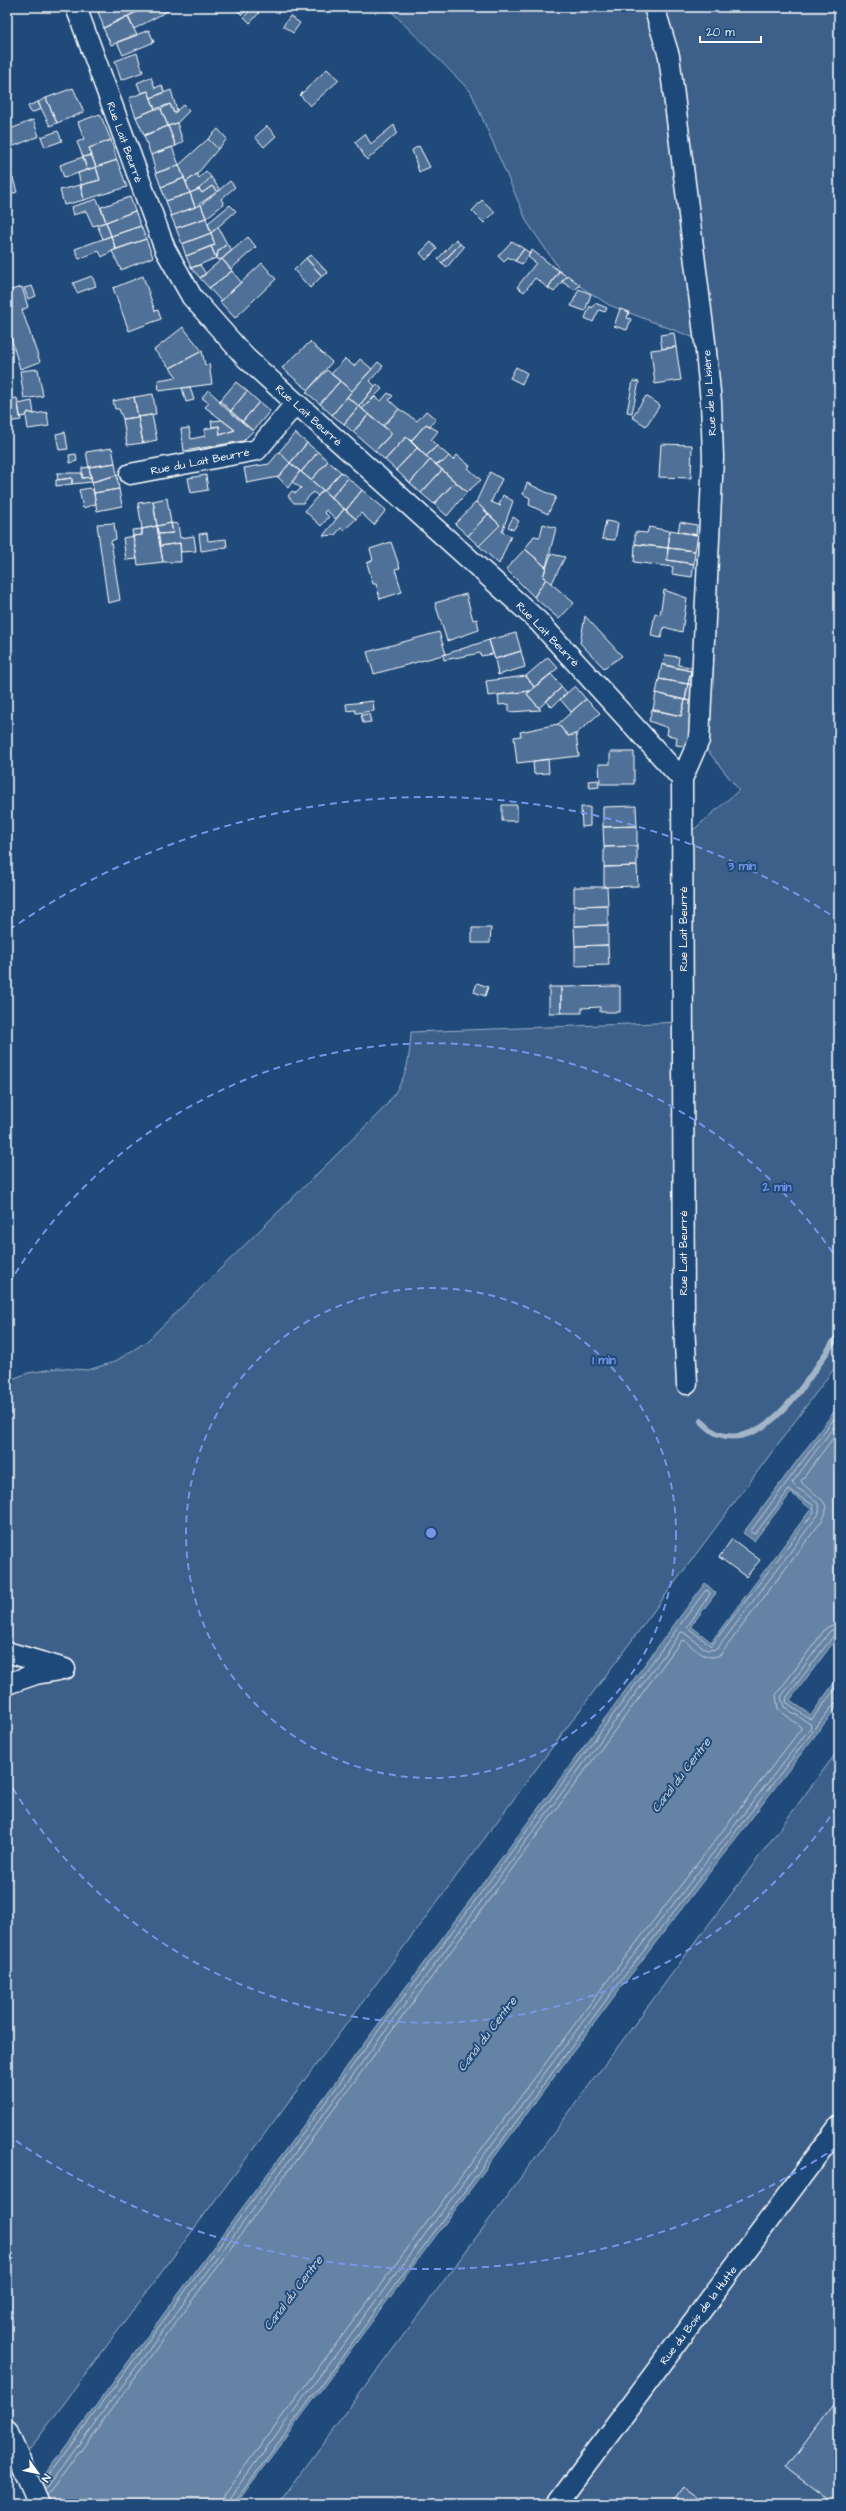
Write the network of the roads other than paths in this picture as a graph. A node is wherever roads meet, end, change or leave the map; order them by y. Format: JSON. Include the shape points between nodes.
{"nodes":[{"id":1,"x":76,"y":7,"type":"edge"},
{"id":2,"x":654,"y":7,"type":"edge"},
{"id":3,"x":296,"y":403,"type":"junction"},
{"id":4,"x":130,"y":474,"type":"dead end"},
{"id":5,"x":682,"y":779,"type":"junction"},
{"id":6,"x":686,"y":1384,"type":"dead end"},
{"id":7,"x":7,"y":1652,"type":"edge"},
{"id":8,"x":7,"y":1684,"type":"edge"},
{"id":9,"x":839,"y":2126,"type":"edge"},
{"id":10,"x":7,"y":2431,"type":"edge"},
{"id":11,"x":38,"y":2504,"type":"edge"},
{"id":12,"x":557,"y":2504,"type":"edge"}],
"edges":[{"from":1,"to":3,"type":"street","name":"Rue Lait Beurré","via":[[165,249],[178,275],[192,297],[246,358]]},
{"from":2,"to":5,"type":"street","name":"Rue de la Lisière","via":[[669,56],[705,342],[713,458],[699,740]]},
{"from":3,"to":4,"type":"street","name":"Rue du Lait Beurré","via":[[257,450]]},
{"from":3,"to":5,"type":"street","name":"Rue Lait Beurré","via":[[538,621]]},
{"from":5,"to":6,"type":"street","name":"Rue Lait Beurré"},
{"from":7,"to":8,"type":"street","via":[[65,1668]]},
{"from":9,"to":12,"type":"street","name":"Rue du Bois de la Hutte"},
{"from":10,"to":11,"type":"street"}]}
